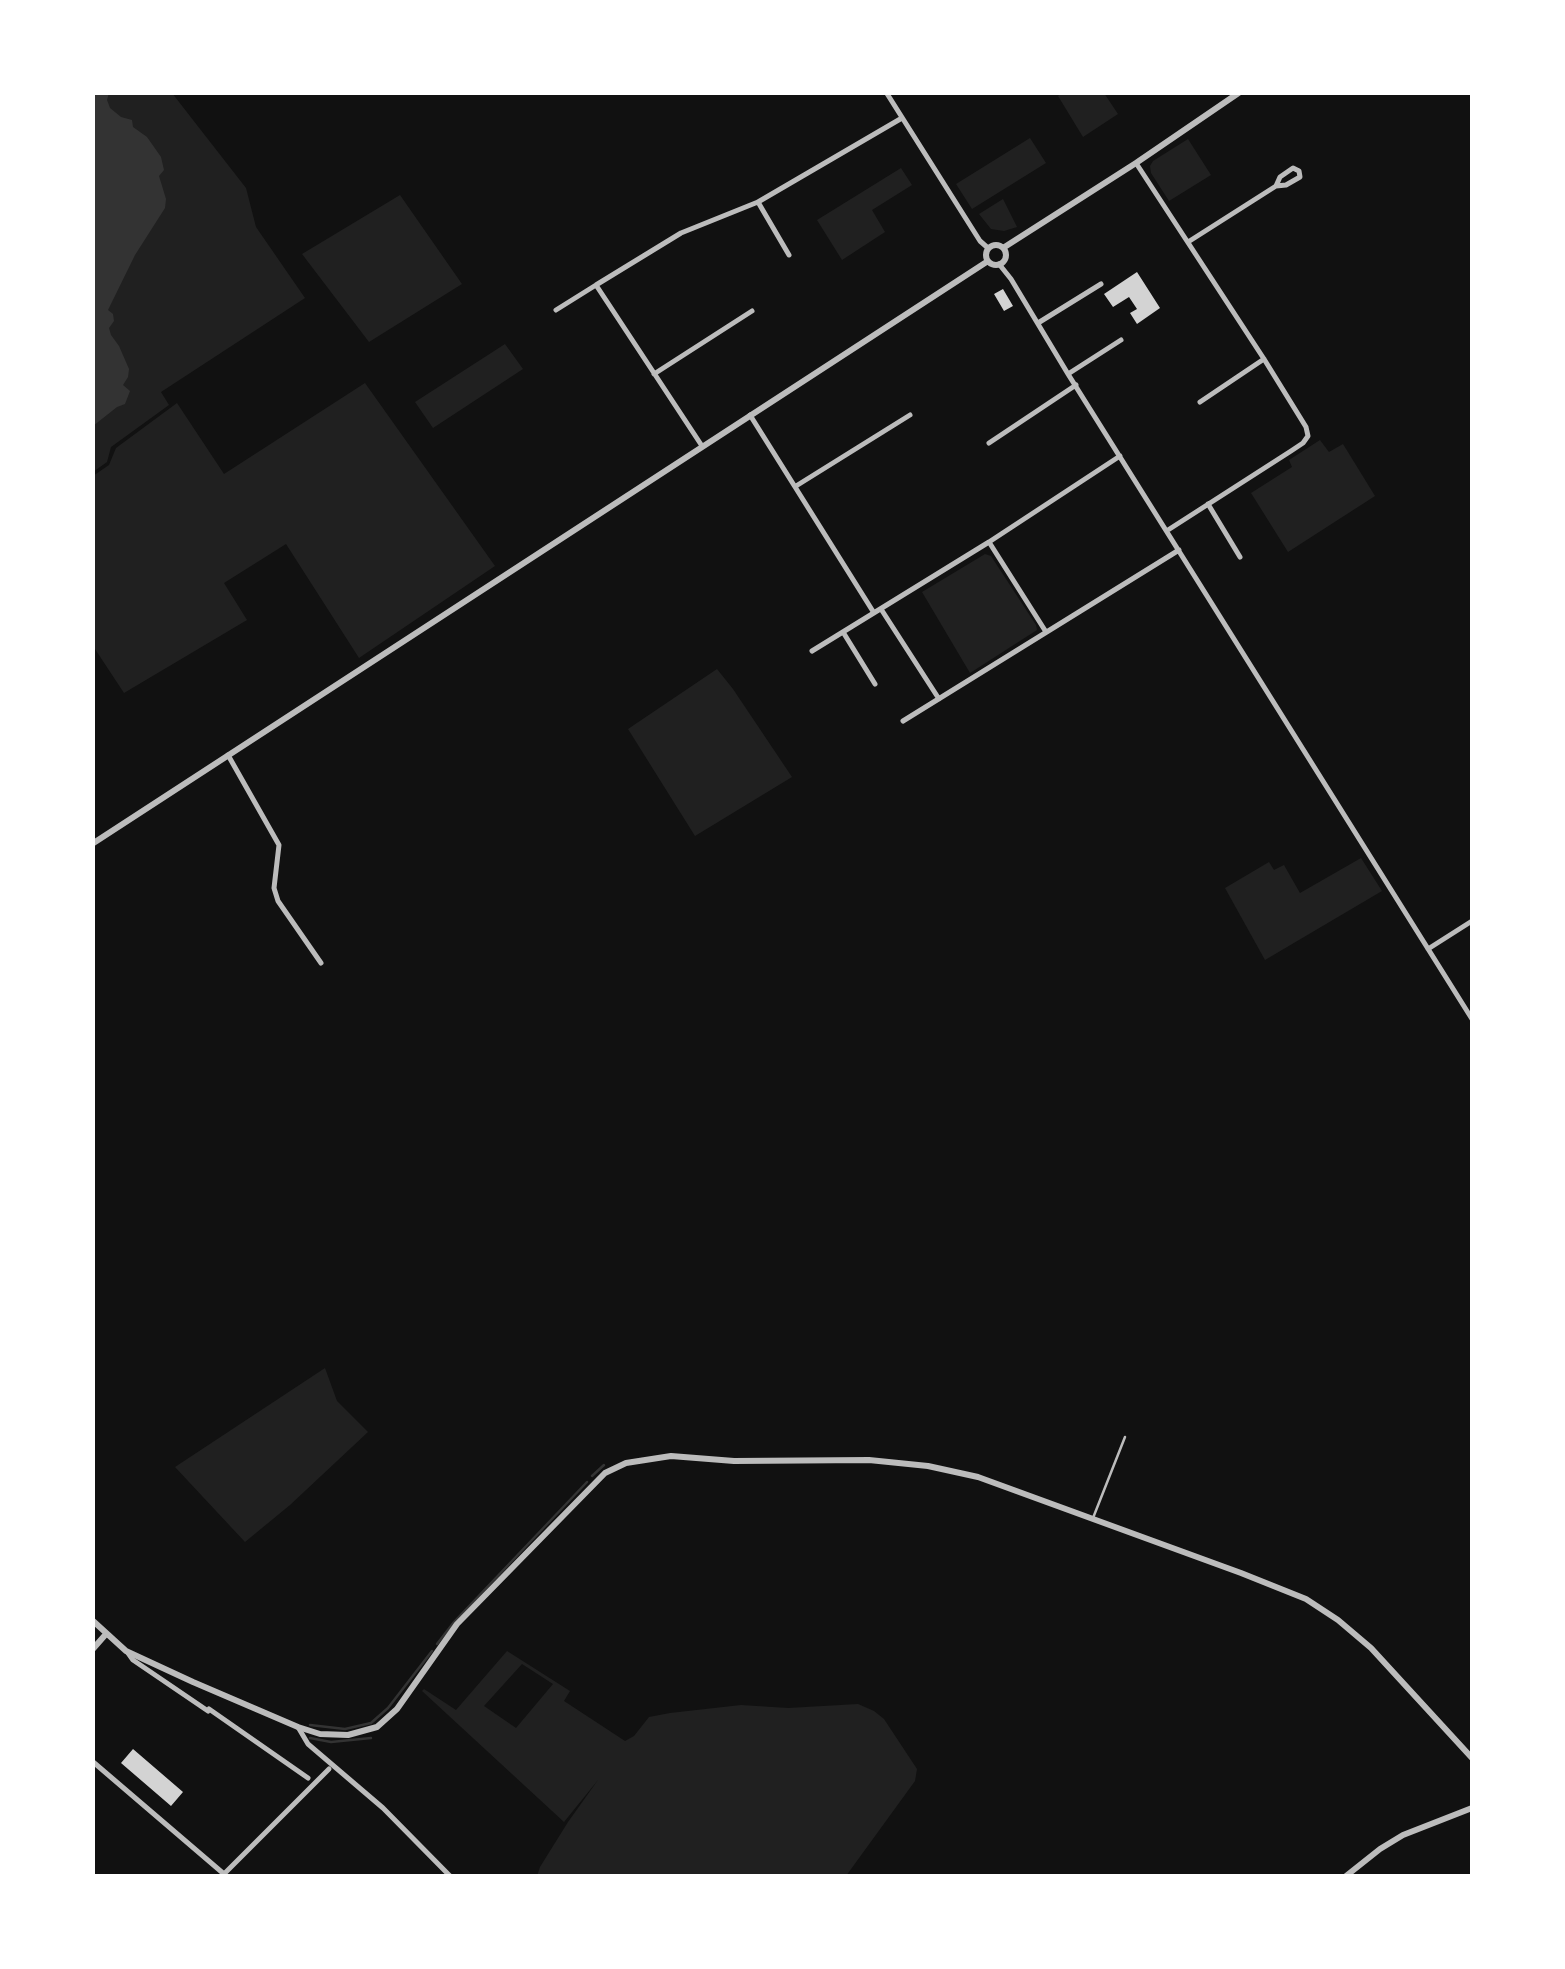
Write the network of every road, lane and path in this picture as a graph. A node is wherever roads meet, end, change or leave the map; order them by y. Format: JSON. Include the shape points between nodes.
{"nodes":[{"id":1,"x":886,"y":92,"type":"edge"},
{"id":2,"x":1240,"y":92,"type":"edge"},
{"id":3,"x":902,"y":118,"type":"junction"},
{"id":4,"x":1136,"y":163,"type":"junction"},
{"id":5,"x":1276,"y":186,"type":"junction"},
{"id":6,"x":758,"y":202,"type":"junction"},
{"id":7,"x":1188,"y":242,"type":"junction"},
{"id":8,"x":988,"y":248,"type":"junction"},
{"id":9,"x":1003,"y":248,"type":"junction"},
{"id":10,"x":789,"y":254,"type":"dead end"},
{"id":11,"x":988,"y":261,"type":"junction"},
{"id":12,"x":999,"y":264,"type":"junction"},
{"id":13,"x":596,"y":284,"type":"junction"},
{"id":14,"x":1101,"y":284,"type":"dead end"},
{"id":15,"x":556,"y":310,"type":"dead end"},
{"id":16,"x":752,"y":310,"type":"dead end"},
{"id":17,"x":1038,"y":323,"type":"junction"},
{"id":18,"x":1120,"y":340,"type":"dead end"},
{"id":19,"x":1264,"y":359,"type":"junction"},
{"id":20,"x":654,"y":374,"type":"junction"},
{"id":21,"x":1068,"y":374,"type":"junction"},
{"id":22,"x":1076,"y":385,"type":"junction"},
{"id":23,"x":1200,"y":402,"type":"dead end"},
{"id":24,"x":750,"y":414,"type":"junction"},
{"id":25,"x":910,"y":415,"type":"dead end"},
{"id":26,"x":988,"y":443,"type":"dead end"},
{"id":27,"x":702,"y":446,"type":"junction"},
{"id":28,"x":1120,"y":456,"type":"junction"},
{"id":29,"x":796,"y":486,"type":"junction"},
{"id":30,"x":1208,"y":504,"type":"junction"},
{"id":31,"x":1167,"y":530,"type":"junction"},
{"id":32,"x":989,"y":542,"type":"junction"},
{"id":33,"x":1180,"y":550,"type":"junction"},
{"id":34,"x":1240,"y":557,"type":"dead end"},
{"id":35,"x":878,"y":611,"type":"junction"},
{"id":36,"x":842,"y":632,"type":"junction"},
{"id":37,"x":1046,"y":633,"type":"junction"},
{"id":38,"x":812,"y":651,"type":"dead end"},
{"id":39,"x":875,"y":684,"type":"dead end"},
{"id":40,"x":938,"y":699,"type":"junction"},
{"id":41,"x":904,"y":721,"type":"dead end"},
{"id":42,"x":228,"y":756,"type":"junction"},
{"id":43,"x":92,"y":844,"type":"edge"},
{"id":44,"x":1472,"y":921,"type":"edge"},
{"id":45,"x":1428,"y":949,"type":"junction"},
{"id":46,"x":321,"y":963,"type":"dead end"},
{"id":47,"x":1472,"y":1019,"type":"edge"},
{"id":48,"x":1125,"y":1437,"type":"dead end"},
{"id":49,"x":1092,"y":1520,"type":"junction"},
{"id":50,"x":92,"y":1620,"type":"edge"},
{"id":51,"x":106,"y":1634,"type":"junction"},
{"id":52,"x":92,"y":1650,"type":"edge"},
{"id":53,"x":126,"y":1651,"type":"junction"},
{"id":54,"x":298,"y":1726,"type":"junction"},
{"id":55,"x":1472,"y":1758,"type":"edge"},
{"id":56,"x":92,"y":1762,"type":"edge"},
{"id":57,"x":329,"y":1769,"type":"dead end"},
{"id":58,"x":308,"y":1778,"type":"dead end"},
{"id":59,"x":1472,"y":1808,"type":"edge"},
{"id":60,"x":223,"y":1876,"type":"edge"},
{"id":61,"x":450,"y":1876,"type":"edge"},
{"id":62,"x":1346,"y":1876,"type":"edge"}],
"edges":[{"from":1,"to":3,"type":"street"},
{"from":2,"to":4,"type":"street"},
{"from":3,"to":6,"type":"street"},
{"from":3,"to":8,"type":"street"},
{"from":4,"to":7,"type":"street"},
{"from":4,"to":9,"type":"street"},
{"from":5,"to":5,"type":"street","via":[[1300,177],[1299,171],[1293,168]]},
{"from":5,"to":7,"type":"street"},
{"from":6,"to":10,"type":"street"},
{"from":6,"to":13,"type":"street","via":[[681,233]]},
{"from":7,"to":19,"type":"street"},
{"from":8,"to":9,"type":"street"},
{"from":8,"to":11,"type":"street"},
{"from":9,"to":12,"type":"street","via":[[1006,257]]},
{"from":11,"to":12,"type":"street"},
{"from":11,"to":24,"type":"street"},
{"from":12,"to":17,"type":"street"},
{"from":13,"to":15,"type":"street"},
{"from":13,"to":20,"type":"street"},
{"from":14,"to":17,"type":"street"},
{"from":16,"to":20,"type":"street"},
{"from":17,"to":21,"type":"street"},
{"from":18,"to":21,"type":"street"},
{"from":19,"to":23,"type":"street"},
{"from":19,"to":30,"type":"street","via":[[1308,436]]},
{"from":20,"to":27,"type":"street"},
{"from":21,"to":22,"type":"street"},
{"from":22,"to":26,"type":"street"},
{"from":22,"to":28,"type":"street"},
{"from":24,"to":27,"type":"street"},
{"from":24,"to":29,"type":"street"},
{"from":25,"to":29,"type":"street"},
{"from":27,"to":42,"type":"street"},
{"from":28,"to":31,"type":"street"},
{"from":28,"to":32,"type":"street"},
{"from":29,"to":35,"type":"street"},
{"from":30,"to":31,"type":"street"},
{"from":30,"to":34,"type":"street"},
{"from":31,"to":33,"type":"street"},
{"from":32,"to":35,"type":"street"},
{"from":32,"to":37,"type":"street"},
{"from":33,"to":37,"type":"street"},
{"from":33,"to":45,"type":"street"},
{"from":35,"to":36,"type":"street"},
{"from":35,"to":40,"type":"street"},
{"from":36,"to":38,"type":"street"},
{"from":36,"to":39,"type":"street"},
{"from":37,"to":40,"type":"street"},
{"from":40,"to":41,"type":"street"},
{"from":42,"to":43,"type":"street"},
{"from":42,"to":46,"type":"street","via":[[279,845],[278,901]]},
{"from":44,"to":45,"type":"street"},
{"from":45,"to":47,"type":"street"},
{"from":48,"to":49,"type":"lane"},
{"from":49,"to":54,"type":"street","via":[[978,1477],[928,1466],[671,1456],[626,1463],[605,1473],[457,1624],[377,1727],[348,1735]]},
{"from":49,"to":55,"type":"street","via":[[1306,1599],[1371,1648]]},
{"from":50,"to":51,"type":"street"},
{"from":51,"to":52,"type":"street"},
{"from":51,"to":53,"type":"street"},
{"from":53,"to":54,"type":"street"},
{"from":53,"to":58,"type":"street"},
{"from":54,"to":61,"type":"street","via":[[308,1744]]},
{"from":56,"to":60,"type":"street"},
{"from":57,"to":60,"type":"street"},
{"from":59,"to":62,"type":"street","via":[[1404,1835]]}]}
